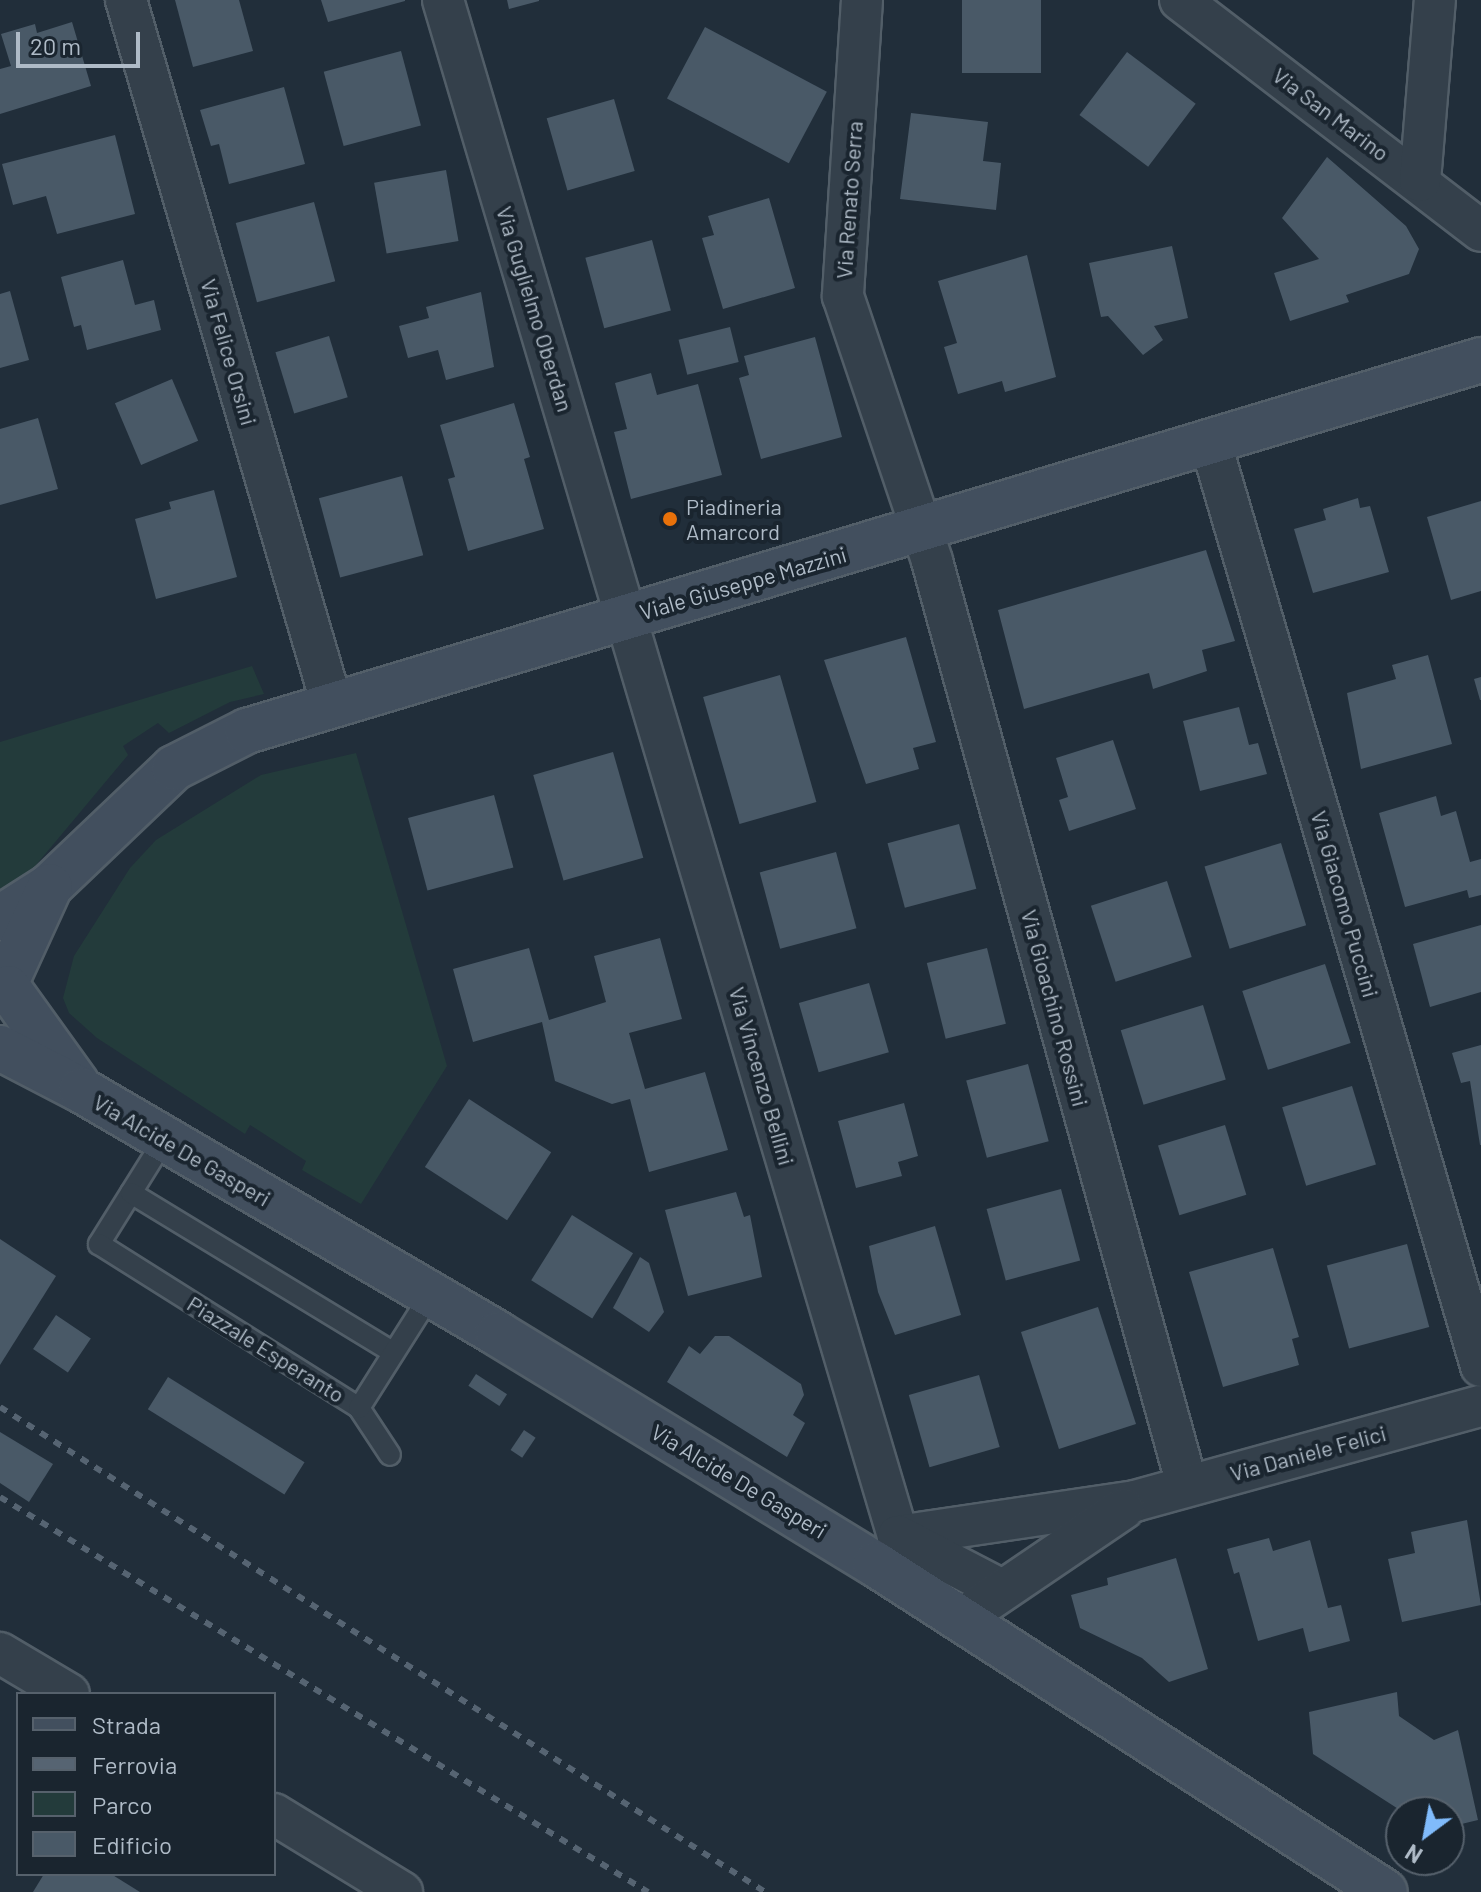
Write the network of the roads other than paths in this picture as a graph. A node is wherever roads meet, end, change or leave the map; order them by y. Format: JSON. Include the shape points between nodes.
{"nodes":[{"id":1,"x":126,"y":0,"type":"edge"},
{"id":2,"x":443,"y":0,"type":"edge"},
{"id":3,"x":862,"y":0,"type":"edge"},
{"id":4,"x":1180,"y":0,"type":"edge"},
{"id":5,"x":1435,"y":0,"type":"edge"},
{"id":6,"x":1420,"y":181,"type":"junction"},
{"id":7,"x":1481,"y":231,"type":"edge"},
{"id":8,"x":1481,"y":360,"type":"edge"},
{"id":9,"x":1210,"y":441,"type":"junction"},
{"id":10,"x":922,"y":531,"type":"junction"},
{"id":11,"x":627,"y":617,"type":"junction"},
{"id":12,"x":332,"y":705,"type":"junction"},
{"id":13,"x":50,"y":886,"type":"junction"},
{"id":14,"x":0,"y":918,"type":"edge"},
{"id":15,"x":4,"y":986,"type":"edge"},
{"id":16,"x":0,"y":1048,"type":"edge"},
{"id":17,"x":81,"y":1090,"type":"junction"},
{"id":18,"x":164,"y":1140,"type":"junction"},
{"id":19,"x":131,"y":1193,"type":"junction"},
{"id":20,"x":431,"y":1294,"type":"junction"},
{"id":21,"x":393,"y":1352,"type":"junction"},
{"id":22,"x":1481,"y":1366,"type":"edge"},
{"id":23,"x":1481,"y":1406,"type":"edge"},
{"id":24,"x":359,"y":1408,"type":"junction"},
{"id":25,"x":390,"y":1455,"type":"dead end"},
{"id":26,"x":1187,"y":1485,"type":"junction"},
{"id":27,"x":1135,"y":1501,"type":"junction"},
{"id":28,"x":887,"y":1550,"type":"junction"},
{"id":29,"x":1000,"y":1589,"type":"junction"},
{"id":30,"x":961,"y":1619,"type":"junction"},
{"id":31,"x":0,"y":1653,"type":"edge"},
{"id":32,"x":66,"y":1692,"type":"edge"},
{"id":33,"x":276,"y":1815,"type":"edge"},
{"id":34,"x":402,"y":1892,"type":"edge"},
{"id":35,"x":1385,"y":1892,"type":"edge"}],
"edges":[{"from":1,"to":12,"type":"street","name":"Via Felice Orsini"},
{"from":2,"to":11,"type":"street","name":"Via Guglielmo Oberdan"},
{"from":3,"to":10,"type":"street","name":"Via Renato Serra","via":[[843,296]]},
{"from":4,"to":6,"type":"street","name":"Via San Marino"},
{"from":5,"to":6,"type":"street"},
{"from":6,"to":7,"type":"street","name":"Via San Marino"},
{"from":8,"to":9,"type":"street","name":"Viale Giuseppe Mazzini"},
{"from":9,"to":10,"type":"street","name":"Viale Giuseppe Mazzini"},
{"from":9,"to":22,"type":"street","name":"Via Giacomo Puccini"},
{"from":10,"to":11,"type":"street","name":"Viale Giuseppe Mazzini"},
{"from":10,"to":26,"type":"street","name":"Via Gioachino Rossini"},
{"from":11,"to":12,"type":"street","name":"Viale Giuseppe Mazzini"},
{"from":11,"to":28,"type":"street","name":"Via Vincenzo Bellini"},
{"from":12,"to":13,"type":"street","name":"Viale Giuseppe Mazzini","via":[[247,731],[174,768]]},
{"from":13,"to":14,"type":"street","name":"Viale Giuseppe Mazzini"},
{"from":13,"to":15,"type":"street","name":"Viale Giuseppe Mazzini"},
{"from":15,"to":17,"type":"street","name":"Via Alcide De Gasperi"},
{"from":16,"to":17,"type":"street","name":"Via Alcide De Gasperi"},
{"from":17,"to":18,"type":"street","name":"Via Alcide De Gasperi"},
{"from":18,"to":19,"type":"lane"},
{"from":18,"to":20,"type":"street","name":"Via Alcide De Gasperi"},
{"from":19,"to":21,"type":"lane"},
{"from":19,"to":24,"type":"lane","name":"Piazzale Esperanto","via":[[99,1244]]},
{"from":20,"to":21,"type":"lane","name":"Piazzale Esperanto"},
{"from":20,"to":28,"type":"street","name":"Via Alcide De Gasperi"},
{"from":21,"to":24,"type":"lane","name":"Piazzale Esperanto"},
{"from":23,"to":26,"type":"street","name":"Via Daniele Felici"},
{"from":24,"to":25,"type":"lane"},
{"from":26,"to":27,"type":"street","name":"Via Daniele Felici"},
{"from":27,"to":28,"type":"street","name":"Via Daniele Felici"},
{"from":27,"to":29,"type":"street","name":"Via Daniele Felici"},
{"from":28,"to":29,"type":"street","via":[[952,1565]]},
{"from":28,"to":30,"type":"street","name":"Via Alcide De Gasperi"},
{"from":29,"to":30,"type":"street","name":"Via Daniele Felici"},
{"from":30,"to":35,"type":"street","name":"Via Alcide De Gasperi"},
{"from":31,"to":32,"type":"street"},
{"from":33,"to":34,"type":"street"}]}
